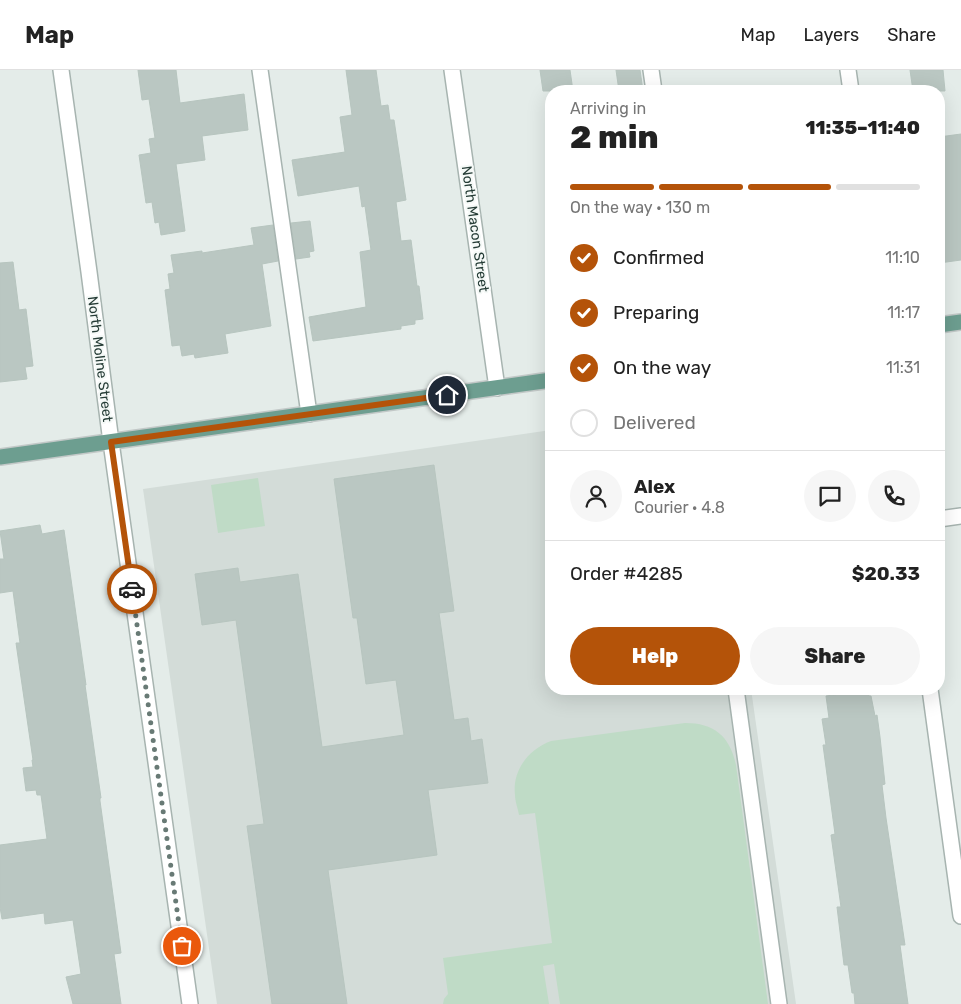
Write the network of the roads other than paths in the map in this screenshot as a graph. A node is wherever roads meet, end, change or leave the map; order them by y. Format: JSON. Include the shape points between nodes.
{"nodes":[{"id":1,"x":61,"y":70,"type":"edge"},
{"id":2,"x":260,"y":70,"type":"edge"},
{"id":3,"x":452,"y":70,"type":"edge"},
{"id":4,"x":651,"y":70,"type":"edge"},
{"id":5,"x":848,"y":70,"type":"edge"},
{"id":6,"x":653,"y":85,"type":"edge"},
{"id":7,"x":850,"y":85,"type":"edge"},
{"id":8,"x":961,"y":322,"type":"edge"},
{"id":9,"x":945,"y":324,"type":"edge"},
{"id":10,"x":545,"y":381,"type":"edge"},
{"id":11,"x":497,"y":388,"type":"junction"},
{"id":12,"x":309,"y":414,"type":"junction"},
{"id":13,"x":111,"y":442,"type":"junction"},
{"id":14,"x":0,"y":457,"type":"edge"},
{"id":15,"x":961,"y":516,"type":"edge"},
{"id":16,"x":945,"y":518,"type":"edge"},
{"id":17,"x":737,"y":695,"type":"edge"},
{"id":18,"x":931,"y":695,"type":"edge"},
{"id":19,"x":961,"y":916,"type":"edge"},
{"id":20,"x":190,"y":1004,"type":"edge"},
{"id":21,"x":779,"y":1004,"type":"edge"}],
"edges":[{"from":1,"to":13,"type":"street","name":"North Moline Street"},
{"from":2,"to":12,"type":"street"},
{"from":3,"to":11,"type":"street","name":"North Macon Street"},
{"from":4,"to":6,"type":"street"},
{"from":5,"to":7,"type":"street"},
{"from":8,"to":9,"type":"main road"},
{"from":10,"to":11,"type":"main road"},
{"from":11,"to":12,"type":"main road"},
{"from":12,"to":13,"type":"main road"},
{"from":13,"to":14,"type":"main road"},
{"from":13,"to":20,"type":"street","name":"North Moline Street"},
{"from":15,"to":16,"type":"street"},
{"from":17,"to":21,"type":"street"},
{"from":18,"to":19,"type":"street"}]}
